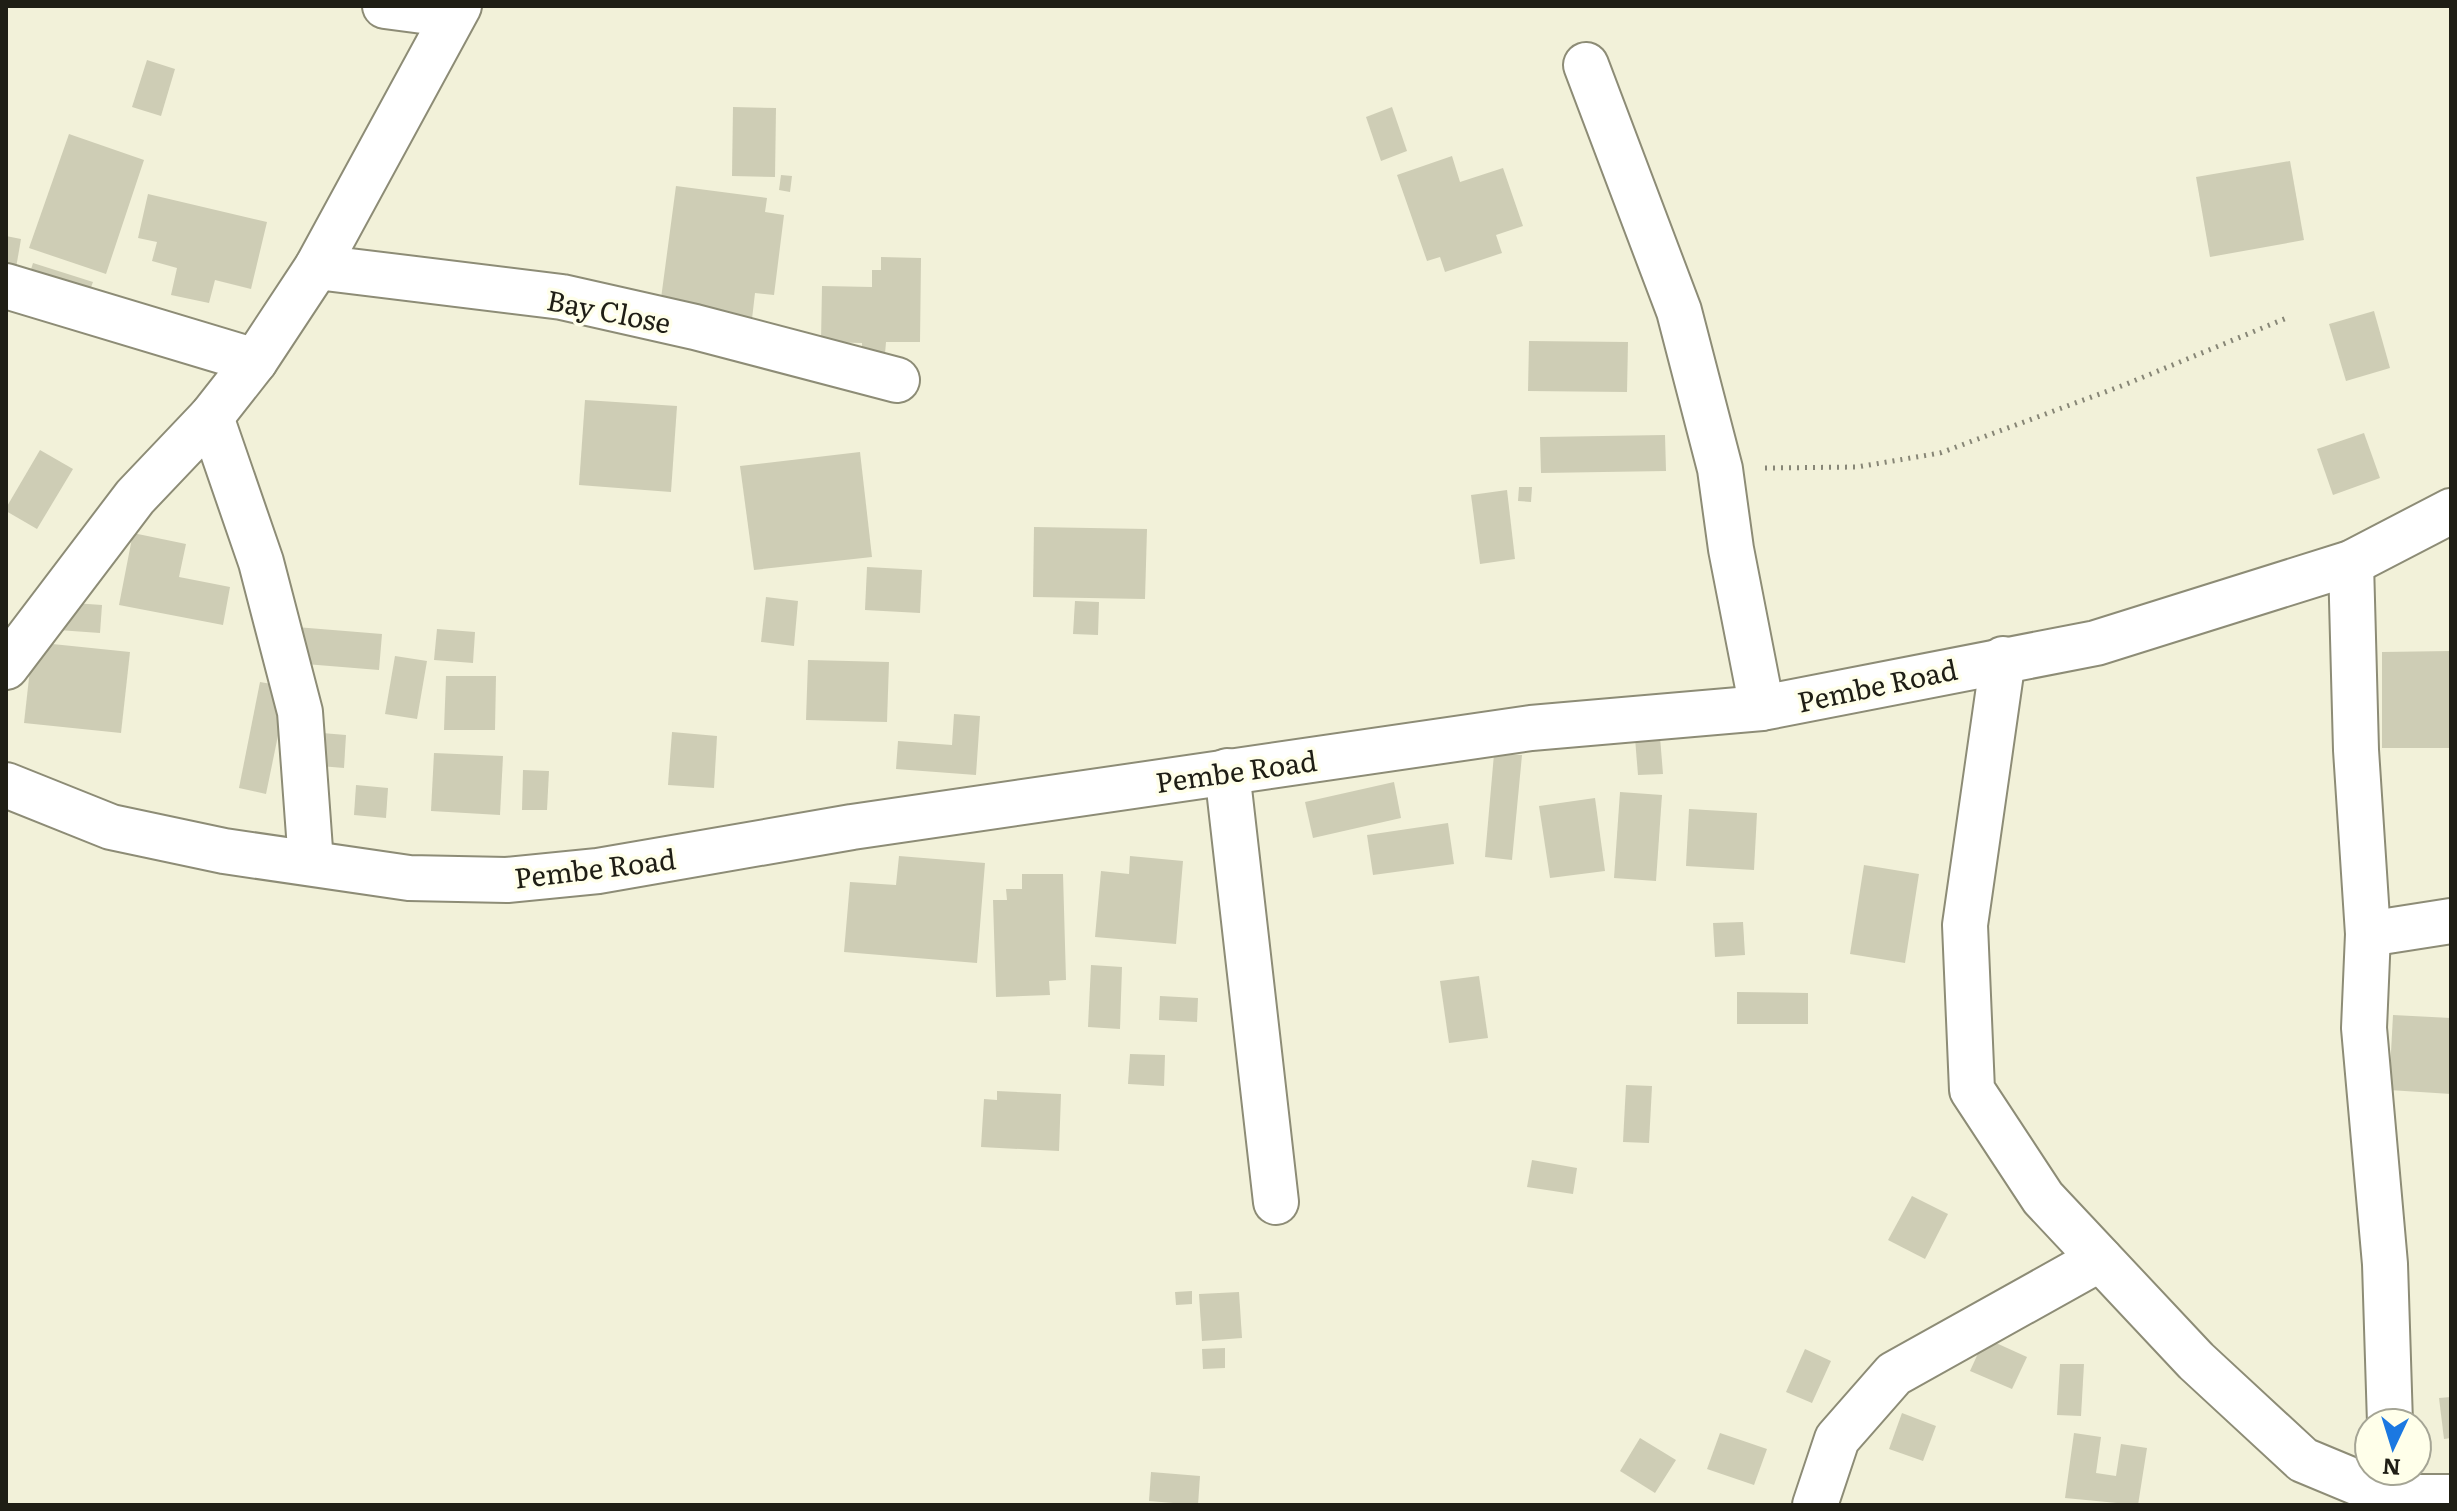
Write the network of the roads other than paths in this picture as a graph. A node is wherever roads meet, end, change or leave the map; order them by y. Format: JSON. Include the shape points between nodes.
{"nodes":[{"id":1,"x":385,"y":6,"type":"edge"},
{"id":2,"x":456,"y":11,"type":"edge"},
{"id":3,"x":1586,"y":65,"type":"dead end"},
{"id":4,"x":317,"y":267,"type":"junction"},
{"id":5,"x":6,"y":286,"type":"edge"},
{"id":6,"x":255,"y":361,"type":"junction"},
{"id":7,"x":897,"y":380,"type":"dead end"},
{"id":8,"x":211,"y":417,"type":"junction"},
{"id":9,"x":2451,"y":511,"type":"edge"},
{"id":10,"x":2351,"y":563,"type":"junction"},
{"id":11,"x":2003,"y":659,"type":"junction"},
{"id":12,"x":6,"y":667,"type":"edge"},
{"id":13,"x":1762,"y":708,"type":"junction"},
{"id":14,"x":1227,"y":771,"type":"junction"},
{"id":15,"x":6,"y":785,"type":"edge"},
{"id":16,"x":311,"y":863,"type":"junction"},
{"id":17,"x":2451,"y":921,"type":"edge"},
{"id":18,"x":2368,"y":934,"type":"junction"},
{"id":19,"x":1276,"y":1202,"type":"dead end"},
{"id":20,"x":2100,"y":1259,"type":"junction"},
{"id":21,"x":2389,"y":1407,"type":"edge"},
{"id":22,"x":2303,"y":1460,"type":"junction"},
{"id":23,"x":2353,"y":1474,"type":"edge"},
{"id":24,"x":2405,"y":1487,"type":"edge"},
{"id":25,"x":2451,"y":1497,"type":"edge"},
{"id":26,"x":1815,"y":1505,"type":"edge"},
{"id":27,"x":2323,"y":1505,"type":"edge"}],
"edges":[{"from":1,"to":2,"type":"street"},
{"from":2,"to":4,"type":"street"},
{"from":3,"to":13,"type":"street","via":[[1679,311],[1720,469]]},
{"from":4,"to":6,"type":"street"},
{"from":4,"to":7,"type":"street","name":"Bay Close","via":[[562,297]]},
{"from":5,"to":6,"type":"street"},
{"from":6,"to":8,"type":"street"},
{"from":8,"to":12,"type":"street","via":[[135,497]]},
{"from":8,"to":16,"type":"street","via":[[261,562],[300,712]]},
{"from":9,"to":10,"type":"street","name":"Pembe Road"},
{"from":10,"to":11,"type":"street","name":"Pembe Road","via":[[2096,643]]},
{"from":10,"to":18,"type":"street"},
{"from":11,"to":13,"type":"street","name":"Pembe Road"},
{"from":11,"to":20,"type":"street","via":[[1965,925],[1972,1090],[2043,1198]]},
{"from":13,"to":14,"type":"street","name":"Pembe Road","via":[[1531,728]]},
{"from":14,"to":16,"type":"street","name":"Pembe Road","via":[[583,873],[507,880],[409,878]]},
{"from":14,"to":19,"type":"street"},
{"from":15,"to":16,"type":"street","name":"Pembe Road","via":[[111,827]]},
{"from":17,"to":18,"type":"street"},
{"from":18,"to":21,"type":"street","via":[[2364,1028],[2385,1264]]},
{"from":20,"to":22,"type":"street","via":[[2196,1361]]},
{"from":20,"to":26,"type":"street","via":[[1894,1374],[1837,1439]]},
{"from":22,"to":23,"type":"street"},
{"from":22,"to":27,"type":"street"},
{"from":24,"to":25,"type":"street"}]}
